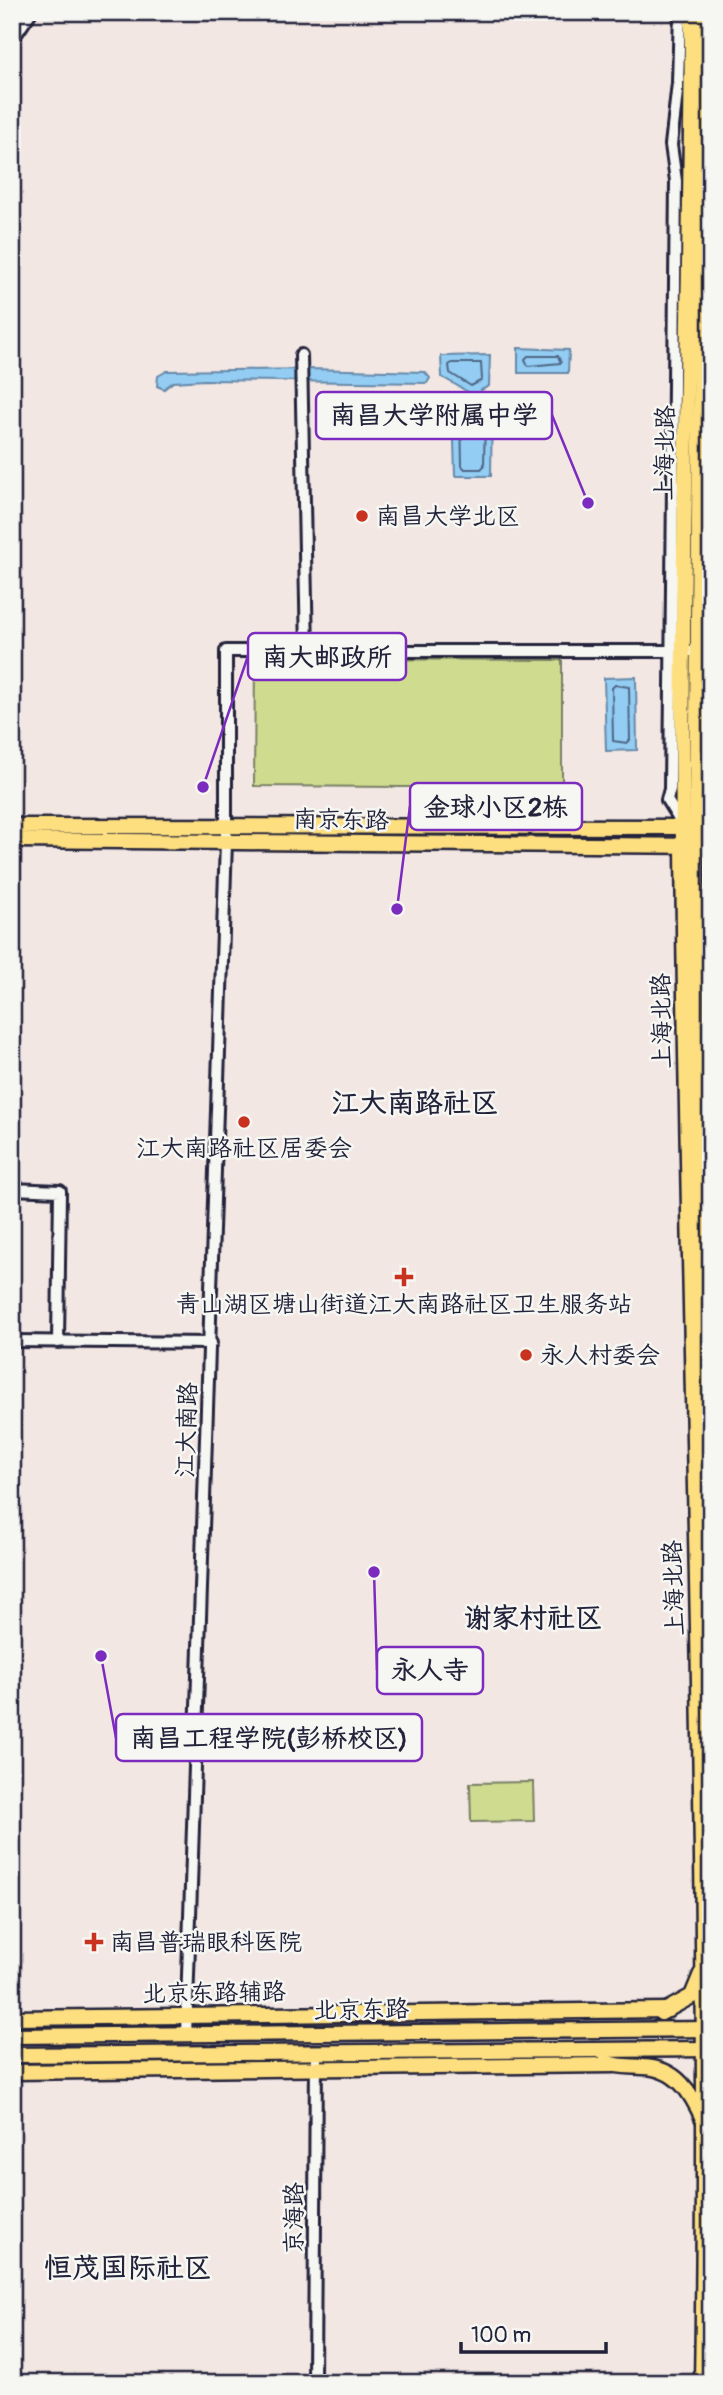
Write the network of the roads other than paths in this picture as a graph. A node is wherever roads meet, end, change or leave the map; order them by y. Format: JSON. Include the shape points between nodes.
{"nodes":[{"id":1,"x":31,"y":12,"type":"edge"},
{"id":2,"x":680,"y":12,"type":"edge"},
{"id":3,"x":692,"y":12,"type":"edge"},
{"id":4,"x":704,"y":12,"type":"edge"},
{"id":5,"x":12,"y":40,"type":"edge"},
{"id":6,"x":706,"y":250,"type":"edge"},
{"id":7,"x":711,"y":338,"type":"edge"},
{"id":8,"x":301,"y":360,"type":"dead end"},
{"id":9,"x":307,"y":650,"type":"junction"},
{"id":10,"x":694,"y":651,"type":"edge"},
{"id":11,"x":12,"y":826,"type":"edge"},
{"id":12,"x":696,"y":826,"type":"edge"},
{"id":13,"x":226,"y":834,"type":"junction"},
{"id":14,"x":12,"y":840,"type":"edge"},
{"id":15,"x":697,"y":846,"type":"edge"},
{"id":16,"x":12,"y":1189,"type":"edge"},
{"id":17,"x":12,"y":1341,"type":"edge"},
{"id":18,"x":58,"y":1342,"type":"junction"},
{"id":19,"x":211,"y":1343,"type":"junction"},
{"id":20,"x":711,"y":1641,"type":"edge"},
{"id":21,"x":705,"y":1959,"type":"junction"},
{"id":22,"x":668,"y":2010,"type":"junction"},
{"id":23,"x":186,"y":2016,"type":"junction"},
{"id":24,"x":12,"y":2018,"type":"edge"},
{"id":25,"x":708,"y":2029,"type":"edge"},
{"id":26,"x":610,"y":2030,"type":"junction"},
{"id":27,"x":186,"y":2035,"type":"junction"},
{"id":28,"x":12,"y":2036,"type":"edge"},
{"id":29,"x":575,"y":2049,"type":"junction"},
{"id":30,"x":708,"y":2049,"type":"edge"},
{"id":31,"x":316,"y":2053,"type":"junction"},
{"id":32,"x":12,"y":2055,"type":"edge"},
{"id":33,"x":613,"y":2065,"type":"junction"},
{"id":34,"x":316,"y":2070,"type":"junction"},
{"id":35,"x":12,"y":2072,"type":"edge"},
{"id":36,"x":706,"y":2126,"type":"junction"},
{"id":37,"x":314,"y":2383,"type":"edge"},
{"id":38,"x":702,"y":2383,"type":"edge"}],
"edges":[{"from":1,"to":5,"type":"street"},
{"from":2,"to":10,"type":"street","via":[[671,145]]},
{"from":3,"to":10,"type":"main road","name":"上海北路"},
{"from":4,"to":6,"type":"main road","name":"上海北路"},
{"from":6,"to":10,"type":"main road","name":"上海北路"},
{"from":7,"to":10,"type":"street"},
{"from":8,"to":9,"type":"street"},
{"from":9,"to":10,"type":"street"},
{"from":9,"to":13,"type":"street","name":"江大南路","via":[[226,652]]},
{"from":10,"to":12,"type":"main road","name":"上海北路"},
{"from":10,"to":12,"type":"street","via":[[667,800]]},
{"from":11,"to":13,"type":"main road","name":"南京东路"},
{"from":12,"to":13,"type":"main road","name":"南京东路"},
{"from":12,"to":15,"type":"main road","name":"上海北路"},
{"from":13,"to":14,"type":"main road","name":"南京东路"},
{"from":13,"to":15,"type":"main road","name":"南京东路"},
{"from":13,"to":19,"type":"street","name":"江大南路"},
{"from":15,"to":20,"type":"main road","name":"上海北路","via":[[697,1124]]},
{"from":15,"to":21,"type":"main road","name":"上海北路","via":[[689,1308]]},
{"from":16,"to":18,"type":"street","via":[[60,1191]]},
{"from":17,"to":18,"type":"street"},
{"from":18,"to":19,"type":"street"},
{"from":19,"to":23,"type":"street","name":"江大南路"},
{"from":21,"to":22,"type":"main road","via":[[692,1996]]},
{"from":21,"to":25,"type":"main road","name":"上海北路"},
{"from":22,"to":23,"type":"main road","name":"北京东路辅路"},
{"from":22,"to":26,"type":"main road"},
{"from":23,"to":24,"type":"main road","name":"北京东路辅路"},
{"from":23,"to":27,"type":"street","name":"江大南路"},
{"from":25,"to":26,"type":"main road","name":"北京东路"},
{"from":25,"to":30,"type":"main road","name":"上海北路"},
{"from":26,"to":27,"type":"main road","name":"北京东路"},
{"from":27,"to":28,"type":"main road","name":"北京东路"},
{"from":29,"to":30,"type":"main road","name":"北京东路"},
{"from":29,"to":31,"type":"main road","name":"北京东路"},
{"from":29,"to":33,"type":"main road"},
{"from":30,"to":36,"type":"main road","name":"上海北路"},
{"from":31,"to":32,"type":"main road","name":"北京东路"},
{"from":31,"to":34,"type":"street","name":"京海路"},
{"from":33,"to":34,"type":"main road"},
{"from":33,"to":36,"type":"main road","via":[[656,2067],[679,2079],[692,2094]]},
{"from":34,"to":35,"type":"main road"},
{"from":34,"to":37,"type":"street","name":"京海路"},
{"from":36,"to":38,"type":"main road","name":"上海北路"}]}
